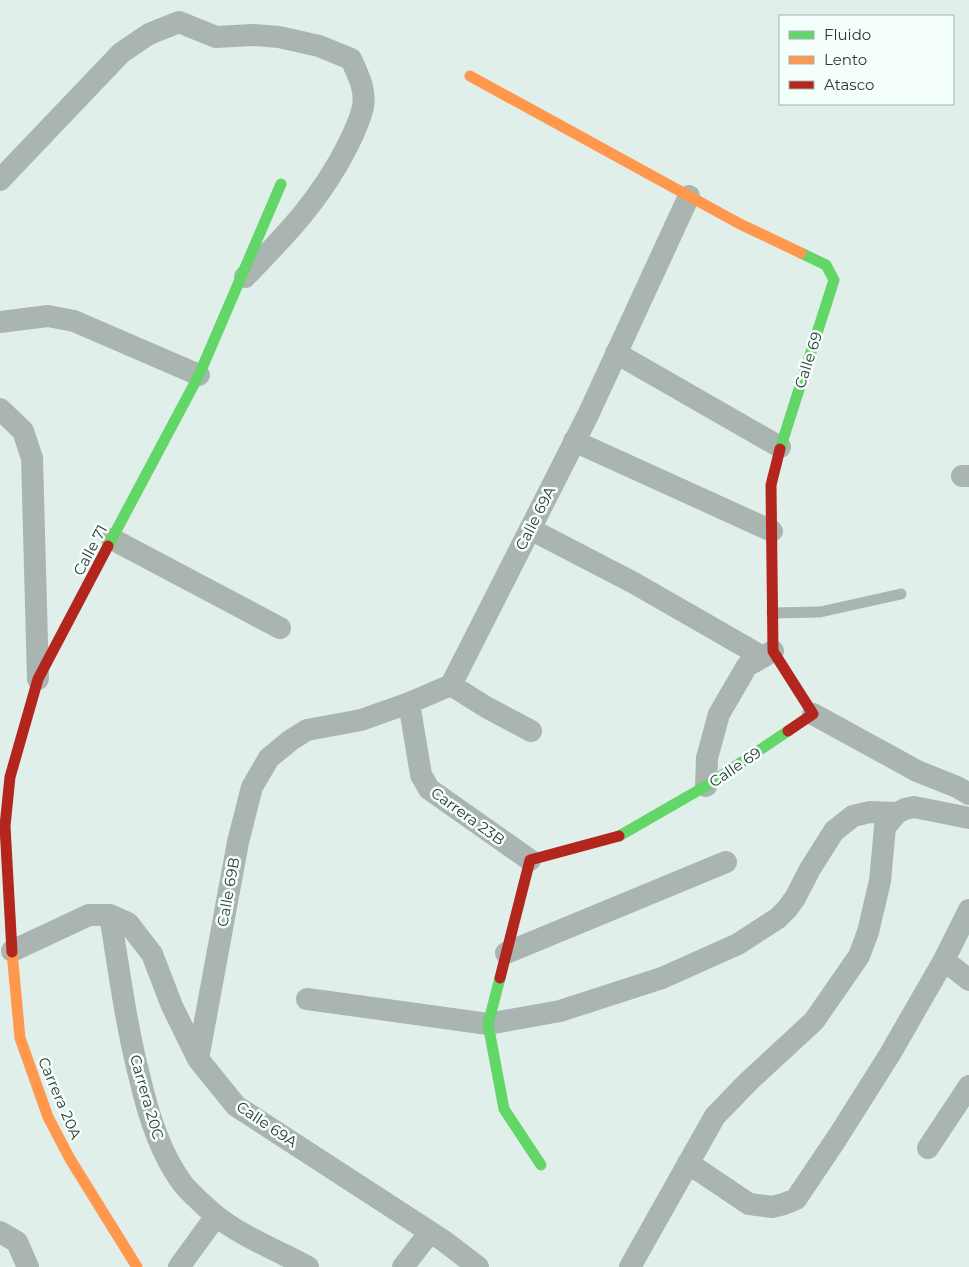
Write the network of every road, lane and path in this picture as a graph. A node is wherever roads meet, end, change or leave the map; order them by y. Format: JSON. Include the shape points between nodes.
{"nodes":[{"id":1,"x":470,"y":76,"type":"dead end"},
{"id":2,"x":0,"y":180,"type":"edge"},
{"id":3,"x":281,"y":184,"type":"dead end"},
{"id":4,"x":689,"y":196,"type":"junction"},
{"id":5,"x":239,"y":283,"type":"junction"},
{"id":6,"x":0,"y":322,"type":"edge"},
{"id":7,"x":616,"y":353,"type":"junction"},
{"id":8,"x":199,"y":375,"type":"junction"},
{"id":9,"x":0,"y":409,"type":"edge"},
{"id":10,"x":574,"y":441,"type":"junction"},
{"id":11,"x":780,"y":447,"type":"junction"},
{"id":12,"x":530,"y":529,"type":"junction"},
{"id":13,"x":772,"y":531,"type":"junction"},
{"id":14,"x":112,"y":539,"type":"junction"},
{"id":15,"x":901,"y":594,"type":"dead end"},
{"id":16,"x":772,"y":613,"type":"junction"},
{"id":17,"x":280,"y":628,"type":"dead end"},
{"id":18,"x":768,"y":654,"type":"junction"},
{"id":19,"x":38,"y":679,"type":"junction"},
{"id":20,"x":451,"y":685,"type":"junction"},
{"id":21,"x":409,"y":703,"type":"junction"},
{"id":22,"x":813,"y":714,"type":"junction"},
{"id":23,"x":531,"y":731,"type":"dead end"},
{"id":24,"x":706,"y":786,"type":"junction"},
{"id":25,"x":969,"y":794,"type":"edge"},
{"id":26,"x":897,"y":813,"type":"junction"},
{"id":27,"x":969,"y":818,"type":"edge"},
{"id":28,"x":530,"y":860,"type":"junction"},
{"id":29,"x":726,"y":862,"type":"dead end"},
{"id":30,"x":969,"y":910,"type":"edge"},
{"id":31,"x":110,"y":915,"type":"junction"},
{"id":32,"x":12,"y":951,"type":"junction"},
{"id":33,"x":506,"y":953,"type":"junction"},
{"id":34,"x":944,"y":960,"type":"junction"},
{"id":35,"x":969,"y":980,"type":"edge"},
{"id":36,"x":307,"y":999,"type":"dead end"},
{"id":37,"x":488,"y":1024,"type":"junction"},
{"id":38,"x":198,"y":1059,"type":"junction"},
{"id":39,"x":969,"y":1086,"type":"edge"},
{"id":40,"x":928,"y":1148,"type":"dead end"},
{"id":41,"x":688,"y":1163,"type":"junction"},
{"id":42,"x":541,"y":1165,"type":"dead end"},
{"id":43,"x":216,"y":1216,"type":"junction"},
{"id":44,"x":0,"y":1232,"type":"edge"},
{"id":45,"x":430,"y":1232,"type":"junction"},
{"id":46,"x":28,"y":1267,"type":"edge"},
{"id":47,"x":138,"y":1267,"type":"edge"},
{"id":48,"x":179,"y":1267,"type":"edge"},
{"id":49,"x":308,"y":1267,"type":"edge"},
{"id":50,"x":403,"y":1267,"type":"edge"},
{"id":51,"x":478,"y":1267,"type":"edge"},
{"id":52,"x":630,"y":1267,"type":"edge"}],
"edges":[{"from":1,"to":4,"type":"street"},
{"from":2,"to":5,"type":"street","via":[[121,53],[149,34],[179,22],[216,36],[279,37],[319,46],[351,59],[362,85],[363,106],[345,150],[325,186],[297,224]]},
{"from":3,"to":5,"type":"street","name":"Calle 71"},
{"from":4,"to":7,"type":"street","name":"Calle 69A"},
{"from":4,"to":11,"type":"street","name":"Calle 69","via":[[826,265],[834,280]]},
{"from":5,"to":8,"type":"street","name":"Calle 71"},
{"from":6,"to":8,"type":"street","via":[[48,316],[74,321]]},
{"from":7,"to":10,"type":"street","name":"Calle 69A"},
{"from":7,"to":11,"type":"street"},
{"from":8,"to":14,"type":"street","name":"Calle 71"},
{"from":9,"to":19,"type":"street","via":[[23,431],[32,458]]},
{"from":10,"to":12,"type":"street","name":"Calle 69A"},
{"from":10,"to":13,"type":"street"},
{"from":11,"to":13,"type":"street","name":"Calle 69","via":[[771,485]]},
{"from":12,"to":18,"type":"street"},
{"from":12,"to":20,"type":"street","name":"Calle 69A"},
{"from":13,"to":16,"type":"street","name":"Calle 69"},
{"from":14,"to":17,"type":"street"},
{"from":14,"to":19,"type":"street","name":"Calle 71"},
{"from":15,"to":16,"type":"lane","via":[[820,612]]},
{"from":16,"to":18,"type":"street","name":"Calle 69"},
{"from":18,"to":22,"type":"street"},
{"from":18,"to":24,"type":"street","via":[[747,666],[719,714],[707,758]]},
{"from":19,"to":32,"type":"street","name":"Calle 71","via":[[10,777],[5,826]]},
{"from":20,"to":21,"type":"street"},
{"from":20,"to":23,"type":"street"},
{"from":21,"to":28,"type":"street","name":"Carrera 23B","via":[[421,775],[429,789]]},
{"from":21,"to":38,"type":"street","name":"Calle 69B","via":[[361,720],[307,730],[269,758],[252,787],[238,842]]},
{"from":22,"to":24,"type":"street","name":"Calle 69"},
{"from":22,"to":25,"type":"street","via":[[917,771]]},
{"from":24,"to":28,"type":"street","name":"Calle 69","via":[[622,836]]},
{"from":26,"to":27,"type":"street","via":[[914,807]]},
{"from":26,"to":37,"type":"street","via":[[870,812],[853,816],[834,832],[787,909],[738,944],[662,978],[560,1011]]},
{"from":26,"to":41,"type":"street","via":[[885,827],[880,881],[859,956],[814,1021],[715,1116]]},
{"from":28,"to":33,"type":"street"},
{"from":29,"to":33,"type":"street"},
{"from":30,"to":34,"type":"street"},
{"from":31,"to":32,"type":"street","via":[[89,915]]},
{"from":31,"to":38,"type":"street","name":"Calle 69A","via":[[128,923],[152,954],[172,1006]]},
{"from":31,"to":43,"type":"street","name":"Carrera 20C","via":[[123,1000],[148,1113],[162,1150],[181,1182]]},
{"from":32,"to":47,"type":"street","name":"Carrera 20A","via":[[20,1038],[48,1117],[70,1159]]},
{"from":33,"to":37,"type":"street"},
{"from":34,"to":35,"type":"street"},
{"from":34,"to":41,"type":"street","via":[[890,1054],[796,1199],[772,1207],[749,1204]]},
{"from":36,"to":37,"type":"street"},
{"from":37,"to":42,"type":"street","via":[[504,1110]]},
{"from":38,"to":45,"type":"street","name":"Calle 69A","via":[[236,1106]]},
{"from":39,"to":40,"type":"street"},
{"from":41,"to":52,"type":"street"},
{"from":43,"to":48,"type":"street"},
{"from":43,"to":49,"type":"street","name":"Carrera 20C"},
{"from":44,"to":46,"type":"street","via":[[17,1242]]},
{"from":45,"to":50,"type":"street"},
{"from":45,"to":51,"type":"street","name":"Calle 69A"}]}
